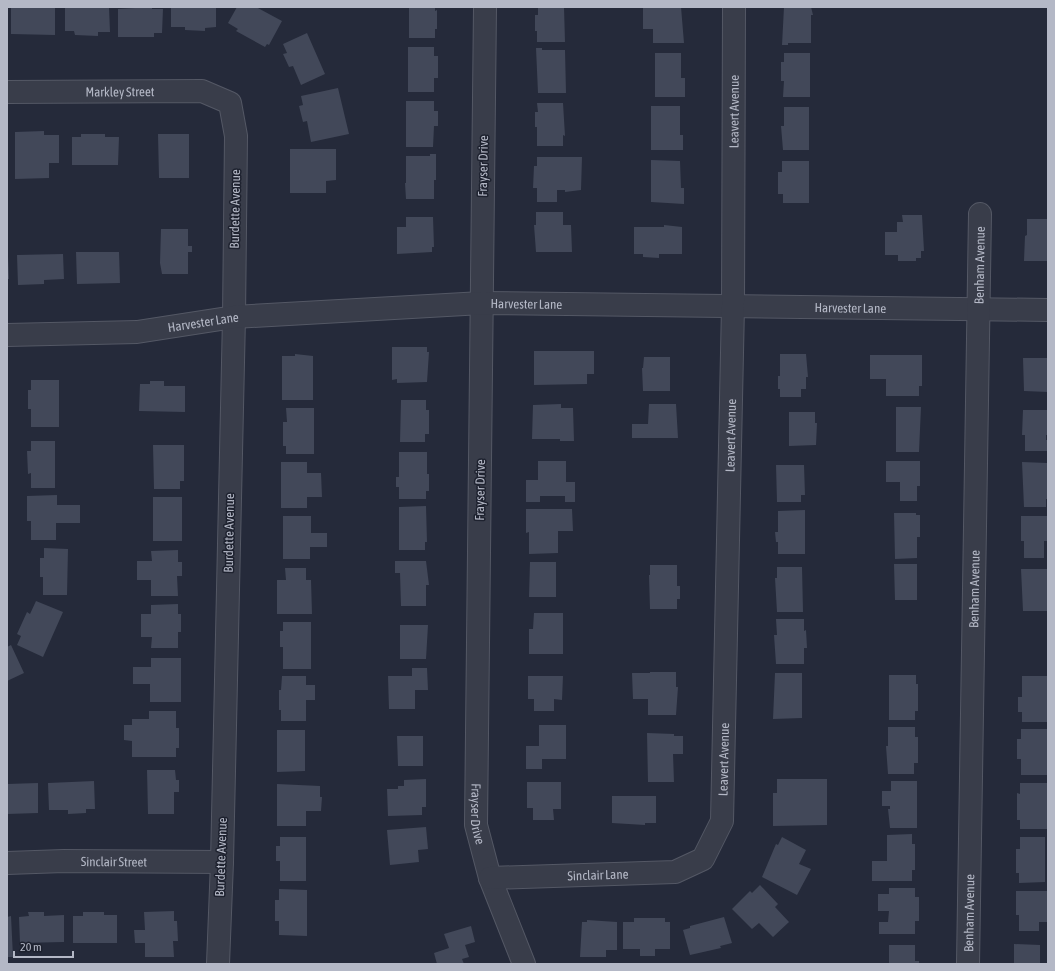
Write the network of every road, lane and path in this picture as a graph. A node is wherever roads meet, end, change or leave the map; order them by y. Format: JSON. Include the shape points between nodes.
{"nodes":[{"id":1,"x":485,"y":7,"type":"edge"},
{"id":2,"x":734,"y":7,"type":"edge"},
{"id":3,"x":7,"y":92,"type":"edge"},
{"id":4,"x":230,"y":103,"type":"joint"},
{"id":5,"x":980,"y":214,"type":"dead end"},
{"id":6,"x":482,"y":303,"type":"junction"},
{"id":7,"x":733,"y":306,"type":"junction"},
{"id":8,"x":979,"y":309,"type":"junction"},
{"id":9,"x":1048,"y":310,"type":"edge"},
{"id":10,"x":234,"y":317,"type":"junction"},
{"id":11,"x":7,"y":335,"type":"edge"},
{"id":12,"x":703,"y":859,"type":"joint"},
{"id":13,"x":222,"y":862,"type":"junction"},
{"id":14,"x":7,"y":863,"type":"edge"},
{"id":15,"x":490,"y":878,"type":"junction"},
{"id":16,"x":218,"y":964,"type":"edge"},
{"id":17,"x":524,"y":964,"type":"edge"},
{"id":18,"x":968,"y":964,"type":"edge"}],
"edges":[{"from":1,"to":6,"type":"street","name":"Frayser Drive"},
{"from":2,"to":7,"type":"street","name":"Leavert Avenue"},
{"from":3,"to":4,"type":"street","name":"Markley Street","via":[[202,91]]},
{"from":4,"to":10,"type":"street","name":"Burdette Avenue","via":[[236,136]]},
{"from":5,"to":8,"type":"street","name":"Benham Avenue"},
{"from":6,"to":7,"type":"street","name":"Harvester Lane"},
{"from":6,"to":10,"type":"street","name":"Harvester Lane"},
{"from":6,"to":15,"type":"street","name":"Frayser Drive","via":[[476,825]]},
{"from":7,"to":8,"type":"street","name":"Harvester Lane"},
{"from":7,"to":12,"type":"street","name":"Leavert Avenue","via":[[722,821]]},
{"from":8,"to":9,"type":"street","name":"Harvester Lane"},
{"from":8,"to":18,"type":"street","name":"Benham Avenue"},
{"from":10,"to":11,"type":"street","name":"Harvester Lane","via":[[136,332]]},
{"from":10,"to":13,"type":"street","name":"Burdette Avenue"},
{"from":12,"to":15,"type":"street","name":"Sinclair Lane","via":[[675,872]]},
{"from":13,"to":14,"type":"street","name":"Sinclair Street"},
{"from":13,"to":16,"type":"street","name":"Burdette Avenue"},
{"from":15,"to":17,"type":"street","name":"Frayser Drive"}]}
